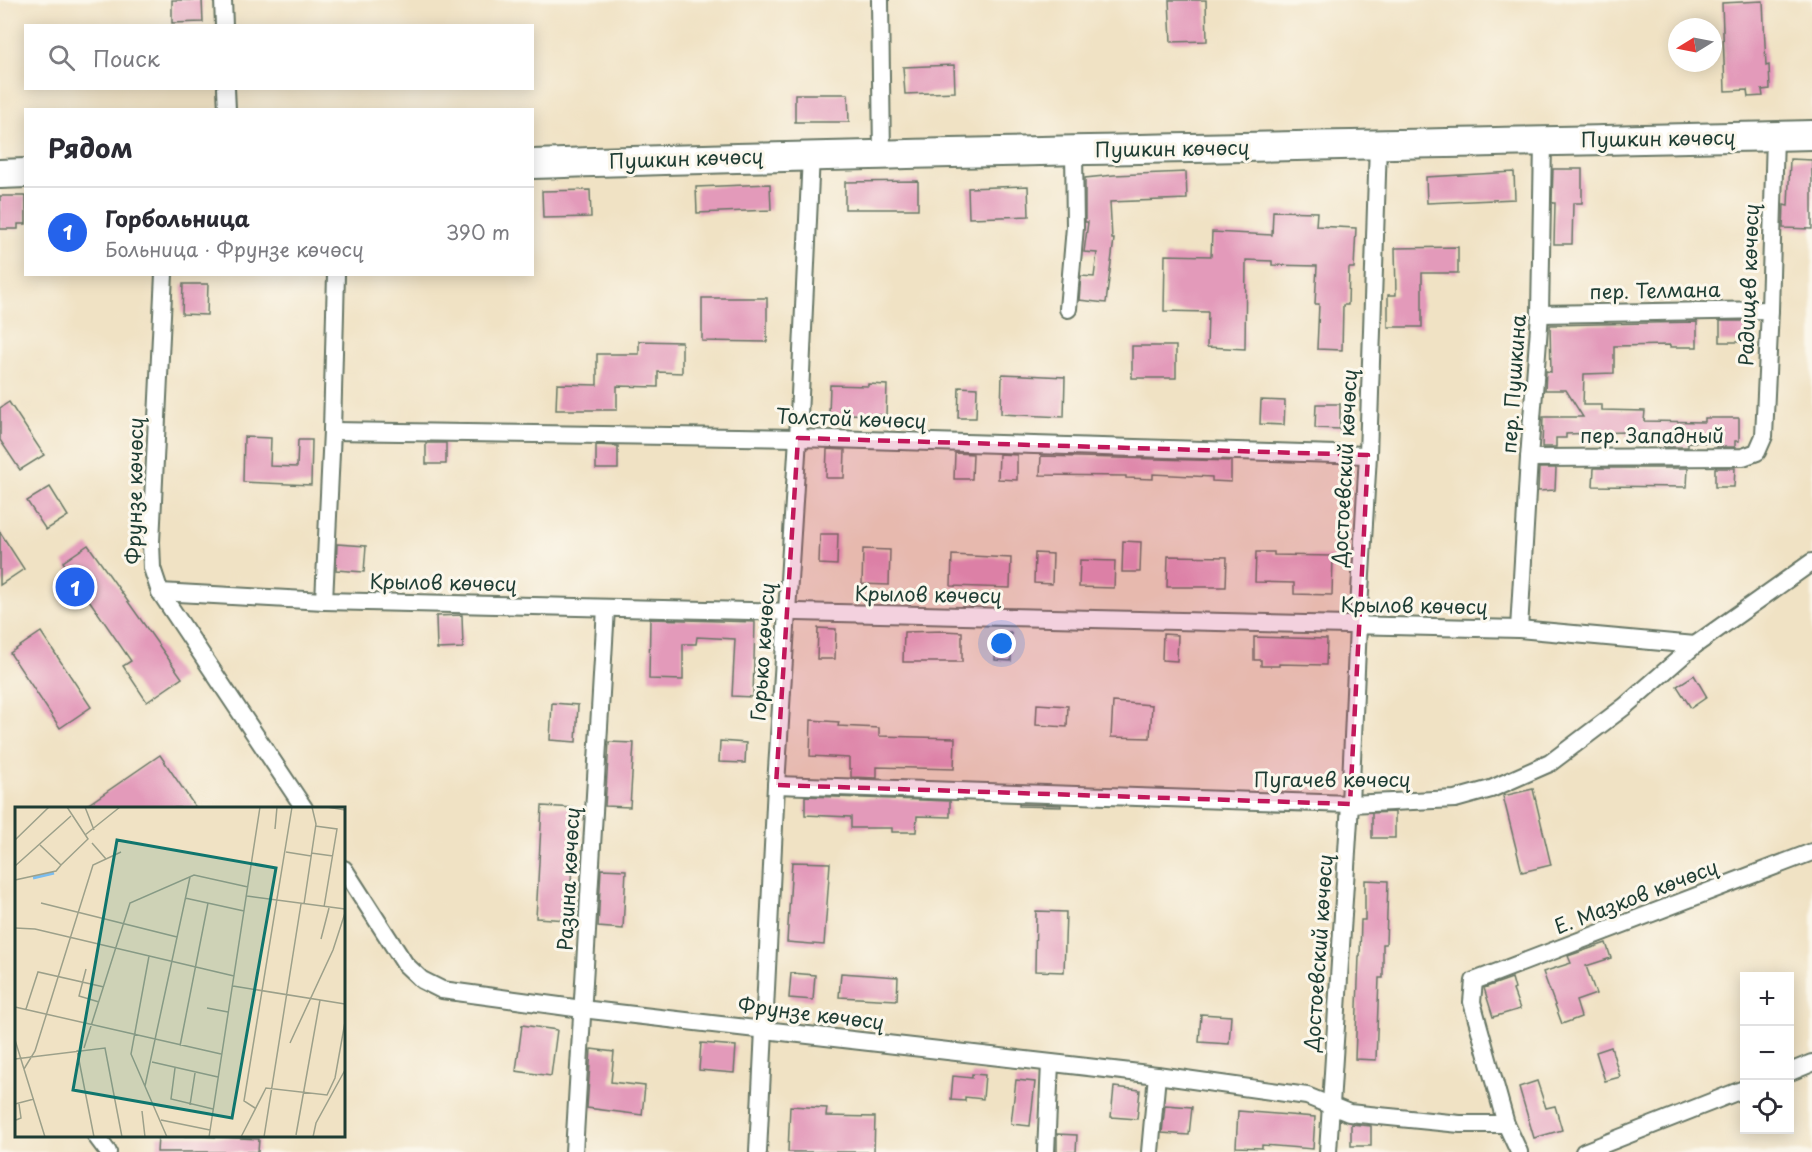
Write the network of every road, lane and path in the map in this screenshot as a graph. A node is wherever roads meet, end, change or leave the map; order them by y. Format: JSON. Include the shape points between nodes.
{"nodes":[{"id":1,"x":223,"y":0,"type":"edge"},
{"id":2,"x":880,"y":0,"type":"edge"},
{"id":3,"x":224,"y":24,"type":"edge"},
{"id":4,"x":226,"y":90,"type":"edge"},
{"id":5,"x":227,"y":108,"type":"edge"},
{"id":6,"x":1812,"y":135,"type":"edge"},
{"id":7,"x":1775,"y":136,"type":"junction"},
{"id":8,"x":1544,"y":142,"type":"junction"},
{"id":9,"x":1378,"y":144,"type":"junction"},
{"id":10,"x":1074,"y":151,"type":"junction"},
{"id":11,"x":812,"y":155,"type":"junction"},
{"id":12,"x":882,"y":155,"type":"junction"},
{"id":13,"x":534,"y":164,"type":"edge"},
{"id":14,"x":24,"y":173,"type":"edge"},
{"id":15,"x":0,"y":174,"type":"edge"},
{"id":16,"x":164,"y":276,"type":"edge"},
{"id":17,"x":336,"y":276,"type":"edge"},
{"id":18,"x":1068,"y":309,"type":"dead end"},
{"id":19,"x":1770,"y":310,"type":"junction"},
{"id":20,"x":1540,"y":314,"type":"junction"},
{"id":21,"x":332,"y":431,"type":"junction"},
{"id":22,"x":1764,"y":436,"type":"joint"},
{"id":23,"x":798,"y":438,"type":"junction"},
{"id":24,"x":1368,"y":455,"type":"junction"},
{"id":25,"x":1529,"y":458,"type":"junction"},
{"id":26,"x":1812,"y":562,"type":"edge"},
{"id":27,"x":160,"y":592,"type":"junction"},
{"id":28,"x":324,"y":601,"type":"junction"},
{"id":29,"x":606,"y":608,"type":"junction"},
{"id":30,"x":787,"y":613,"type":"junction"},
{"id":31,"x":1358,"y":626,"type":"junction"},
{"id":32,"x":1519,"y":629,"type":"junction"},
{"id":33,"x":1695,"y":645,"type":"junction"},
{"id":34,"x":776,"y":785,"type":"junction"},
{"id":35,"x":1350,"y":804,"type":"junction"},
{"id":36,"x":303,"y":807,"type":"edge"},
{"id":37,"x":1812,"y":852,"type":"edge"},
{"id":38,"x":345,"y":871,"type":"edge"},
{"id":39,"x":582,"y":1009,"type":"junction"},
{"id":40,"x":764,"y":1029,"type":"junction"},
{"id":41,"x":1050,"y":1063,"type":"junction"},
{"id":42,"x":1812,"y":1063,"type":"edge"},
{"id":43,"x":1794,"y":1070,"type":"edge"},
{"id":44,"x":1157,"y":1075,"type":"junction"},
{"id":45,"x":1740,"y":1091,"type":"edge"},
{"id":46,"x":1330,"y":1105,"type":"junction"},
{"id":47,"x":1506,"y":1124,"type":"junction"},
{"id":48,"x":97,"y":1137,"type":"edge"},
{"id":49,"x":108,"y":1152,"type":"edge"},
{"id":50,"x":574,"y":1152,"type":"edge"},
{"id":51,"x":758,"y":1152,"type":"edge"},
{"id":52,"x":1047,"y":1152,"type":"edge"},
{"id":53,"x":1150,"y":1152,"type":"edge"},
{"id":54,"x":1328,"y":1152,"type":"edge"},
{"id":55,"x":1519,"y":1152,"type":"edge"},
{"id":56,"x":1584,"y":1152,"type":"edge"}],
"edges":[{"from":1,"to":3,"type":"street"},
{"from":2,"to":12,"type":"street"},
{"from":4,"to":5,"type":"street"},
{"from":6,"to":7,"type":"highway","name":"Пушкин көчөсү"},
{"from":7,"to":8,"type":"highway","name":"Пушкин көчөсү"},
{"from":7,"to":19,"type":"street","name":"Радищев көчөсү"},
{"from":8,"to":9,"type":"highway","name":"Пушкин көчөсү"},
{"from":8,"to":20,"type":"street","name":"пер. Пушкина"},
{"from":9,"to":10,"type":"highway","name":"Пушкин көчөсү"},
{"from":9,"to":24,"type":"street","name":"Достоевский көчөсү"},
{"from":10,"to":12,"type":"highway","name":"Пушкин көчөсү"},
{"from":10,"to":18,"type":"street","via":[[1076,227]]},
{"from":11,"to":12,"type":"highway","name":"Пушкин көчөсү"},
{"from":11,"to":13,"type":"highway","name":"Пушкин көчөсү"},
{"from":11,"to":23,"type":"street","name":"Горько көчөсү"},
{"from":14,"to":15,"type":"highway"},
{"from":16,"to":27,"type":"street","name":"Фрунзе көчөсү","via":[[151,542],[152,568]]},
{"from":17,"to":21,"type":"street"},
{"from":19,"to":20,"type":"street","name":"пер. Телмана"},
{"from":19,"to":22,"type":"street","name":"Радищев көчөсү"},
{"from":20,"to":25,"type":"street","name":"пер. Пушкина"},
{"from":21,"to":23,"type":"street","name":"Толстой көчөсү"},
{"from":21,"to":28,"type":"street"},
{"from":22,"to":25,"type":"street","name":"пер. Западный","via":[[1757,452],[1743,457]]},
{"from":23,"to":24,"type":"street","name":"Толстой көчөсү"},
{"from":23,"to":30,"type":"street","name":"Горько көчөсү"},
{"from":24,"to":31,"type":"street","name":"Достоевский көчөсү"},
{"from":25,"to":32,"type":"street","name":"пер. Пушкина"},
{"from":26,"to":33,"type":"street","name":"Пугачев көчөсү"},
{"from":27,"to":28,"type":"street","name":"Крылов көчөсү"},
{"from":27,"to":36,"type":"street","name":"Фрунзе көчөсү"},
{"from":28,"to":29,"type":"street","name":"Крылов көчөсү"},
{"from":29,"to":30,"type":"street","name":"Крылов көчөсү"},
{"from":29,"to":39,"type":"street","name":"Разина көчөсү"},
{"from":30,"to":31,"type":"street","name":"Крылов көчөсү"},
{"from":30,"to":34,"type":"street","name":"Горько көчөсү"},
{"from":31,"to":32,"type":"street","name":"Крылов көчөсү"},
{"from":31,"to":35,"type":"street","name":"Достоевский көчөсү"},
{"from":32,"to":33,"type":"street","name":"Крылов көчөсү"},
{"from":33,"to":35,"type":"street","name":"Пугачев көчөсү","via":[[1624,707],[1550,763],[1491,789],[1455,799]]},
{"from":34,"to":35,"type":"street","name":"Пугачев көчөсү"},
{"from":34,"to":40,"type":"street","name":"Горько көчөсү"},
{"from":35,"to":46,"type":"street","name":"Достоевский көчөсү"},
{"from":37,"to":47,"type":"street","name":"Е. Мазков көчөсү","via":[[1474,981],[1472,1002]]},
{"from":38,"to":39,"type":"street","name":"Фрунзе көчөсү","via":[[405,964],[422,980],[442,990]]},
{"from":39,"to":40,"type":"street","name":"Фрунзе көчөсү"},
{"from":39,"to":50,"type":"street","name":"Разина көчөсү"},
{"from":40,"to":41,"type":"street","name":"Фрунзе көчөсү"},
{"from":40,"to":51,"type":"street","name":"Горько көчөсү"},
{"from":41,"to":44,"type":"street","name":"Фрунзе көчөсү"},
{"from":41,"to":52,"type":"street"},
{"from":42,"to":43,"type":"street"},
{"from":44,"to":46,"type":"street","name":"Фрунзе көчөсү","via":[[1307,1096]]},
{"from":44,"to":53,"type":"street"},
{"from":45,"to":56,"type":"street"},
{"from":46,"to":47,"type":"street","name":"Фрунзе көчөсү","via":[[1349,1113],[1460,1124]]},
{"from":46,"to":54,"type":"street","name":"Достоевский көчөсү"},
{"from":47,"to":55,"type":"street"},
{"from":48,"to":49,"type":"street"}]}
